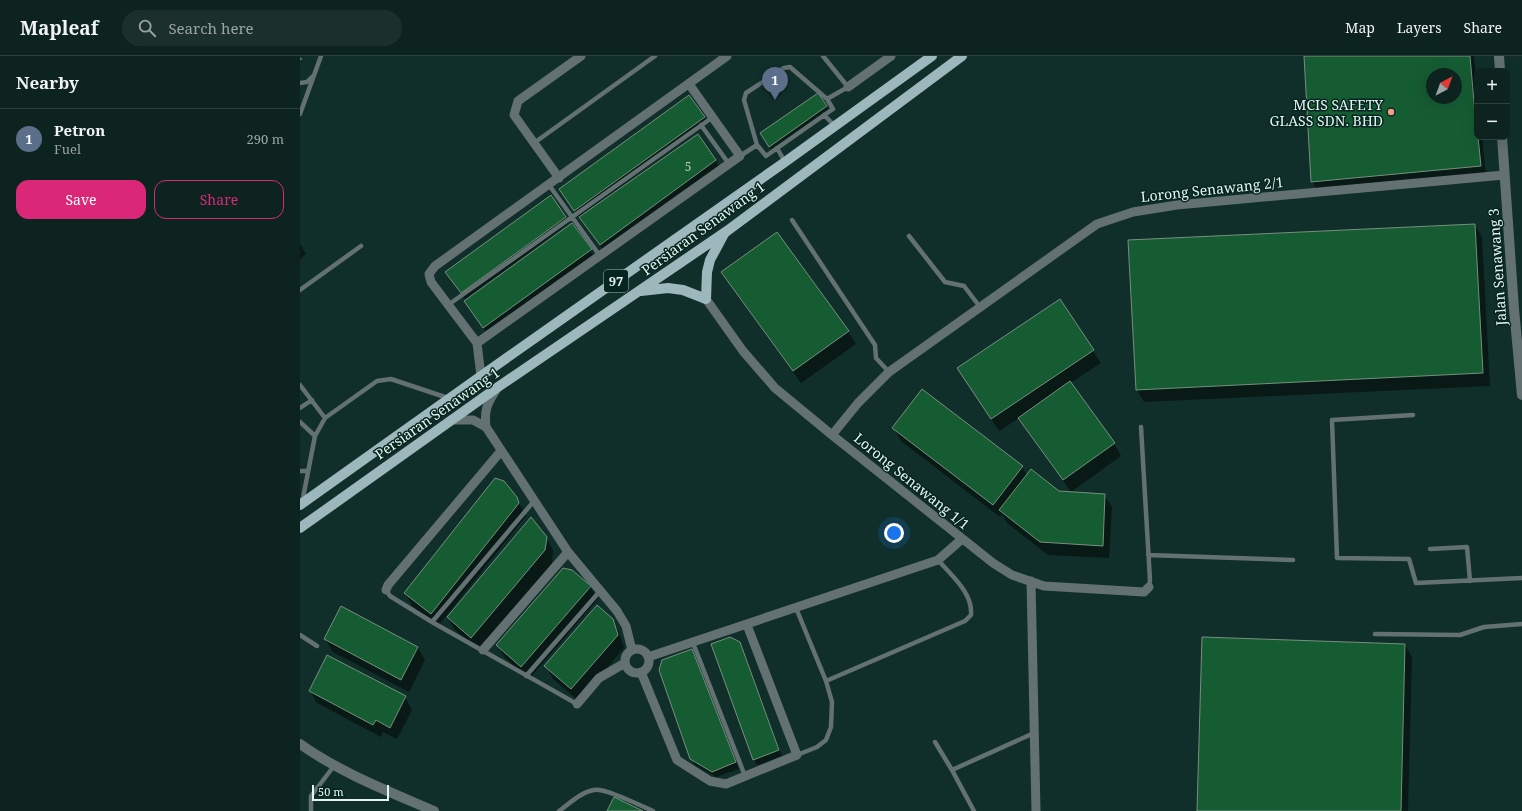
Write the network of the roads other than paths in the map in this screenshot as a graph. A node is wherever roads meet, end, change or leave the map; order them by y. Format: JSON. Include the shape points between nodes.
{"nodes":[{"id":1,"x":321,"y":56,"type":"edge"},
{"id":2,"x":581,"y":56,"type":"edge"},
{"id":3,"x":654,"y":56,"type":"edge"},
{"id":4,"x":727,"y":56,"type":"edge"},
{"id":5,"x":823,"y":56,"type":"edge"},
{"id":6,"x":891,"y":56,"type":"edge"},
{"id":7,"x":932,"y":56,"type":"edge"},
{"id":8,"x":962,"y":56,"type":"edge"},
{"id":9,"x":1499,"y":56,"type":"edge"},
{"id":10,"x":1500,"y":68,"type":"edge"},
{"id":11,"x":314,"y":76,"type":"junction"},
{"id":12,"x":300,"y":84,"type":"edge"},
{"id":13,"x":689,"y":84,"type":"junction"},
{"id":14,"x":848,"y":88,"type":"junction"},
{"id":15,"x":827,"y":99,"type":"junction"},
{"id":16,"x":300,"y":114,"type":"edge"},
{"id":17,"x":824,"y":114,"type":"junction"},
{"id":18,"x":713,"y":117,"type":"junction"},
{"id":19,"x":701,"y":126,"type":"junction"},
{"id":20,"x":835,"y":126,"type":"junction"},
{"id":21,"x":1502,"y":140,"type":"edge"},
{"id":22,"x":534,"y":143,"type":"junction"},
{"id":23,"x":757,"y":145,"type":"junction"},
{"id":24,"x":777,"y":148,"type":"junction"},
{"id":25,"x":740,"y":156,"type":"junction"},
{"id":26,"x":785,"y":162,"type":"junction"},
{"id":27,"x":729,"y":164,"type":"junction"},
{"id":28,"x":1504,"y":175,"type":"junction"},
{"id":29,"x":559,"y":178,"type":"junction"},
{"id":30,"x":549,"y":185,"type":"junction"},
{"id":31,"x":572,"y":217,"type":"junction"},
{"id":32,"x":792,"y":220,"type":"dead end"},
{"id":33,"x":726,"y":231,"type":"junction"},
{"id":34,"x":909,"y":236,"type":"dead end"},
{"id":35,"x":361,"y":246,"type":"dead end"},
{"id":36,"x":600,"y":256,"type":"junction"},
{"id":37,"x":300,"y":290,"type":"edge"},
{"id":38,"x":639,"y":291,"type":"junction"},
{"id":39,"x":706,"y":299,"type":"junction"},
{"id":40,"x":448,"y":305,"type":"junction"},
{"id":41,"x":980,"y":307,"type":"junction"},
{"id":42,"x":477,"y":343,"type":"junction"},
{"id":43,"x":1520,"y":354,"type":"edge"},
{"id":44,"x":889,"y":372,"type":"junction"},
{"id":45,"x":481,"y":376,"type":"junction"},
{"id":46,"x":300,"y":384,"type":"edge"},
{"id":47,"x":498,"y":387,"type":"junction"},
{"id":48,"x":1522,"y":391,"type":"edge"},
{"id":49,"x":450,"y":399,"type":"junction"},
{"id":50,"x":312,"y":400,"type":"junction"},
{"id":51,"x":300,"y":408,"type":"edge"},
{"id":52,"x":1412,"y":415,"type":"dead end"},
{"id":53,"x":325,"y":418,"type":"junction"},
{"id":54,"x":451,"y":420,"type":"junction"},
{"id":55,"x":300,"y":422,"type":"edge"},
{"id":56,"x":486,"y":427,"type":"junction"},
{"id":57,"x":1141,"y":427,"type":"dead end"},
{"id":58,"x":832,"y":435,"type":"junction"},
{"id":59,"x":316,"y":436,"type":"junction"},
{"id":60,"x":502,"y":451,"type":"junction"},
{"id":61,"x":300,"y":471,"type":"edge"},
{"id":62,"x":308,"y":471,"type":"junction"},
{"id":63,"x":535,"y":501,"type":"junction"},
{"id":64,"x":301,"y":505,"type":"edge"},
{"id":65,"x":300,"y":528,"type":"edge"},
{"id":66,"x":962,"y":539,"type":"junction"},
{"id":67,"x":1430,"y":549,"type":"dead end"},
{"id":68,"x":568,"y":552,"type":"junction"},
{"id":69,"x":1148,"y":555,"type":"junction"},
{"id":70,"x":938,"y":560,"type":"junction"},
{"id":71,"x":1293,"y":560,"type":"dead end"},
{"id":72,"x":1522,"y":578,"type":"edge"},
{"id":73,"x":1031,"y":581,"type":"junction"},
{"id":74,"x":1470,"y":581,"type":"junction"},
{"id":75,"x":1149,"y":587,"type":"joint"},
{"id":76,"x":386,"y":590,"type":"joint"},
{"id":77,"x":600,"y":591,"type":"junction"},
{"id":78,"x":796,"y":608,"type":"junction"},
{"id":79,"x":432,"y":622,"type":"junction"},
{"id":80,"x":1522,"y":624,"type":"edge"},
{"id":81,"x":747,"y":625,"type":"junction"},
{"id":82,"x":1375,"y":634,"type":"dead end"},
{"id":83,"x":300,"y":635,"type":"edge"},
{"id":84,"x":693,"y":643,"type":"junction"},
{"id":85,"x":318,"y":646,"type":"dead end"},
{"id":86,"x":483,"y":650,"type":"junction"},
{"id":87,"x":632,"y":650,"type":"junction"},
{"id":88,"x":648,"y":658,"type":"junction"},
{"id":89,"x":625,"y":663,"type":"junction"},
{"id":90,"x":641,"y":672,"type":"junction"},
{"id":91,"x":526,"y":676,"type":"junction"},
{"id":92,"x":826,"y":681,"type":"junction"},
{"id":93,"x":577,"y":704,"type":"joint"},
{"id":94,"x":1034,"y":733,"type":"junction"},
{"id":95,"x":936,"y":742,"type":"dead end"},
{"id":96,"x":300,"y":744,"type":"edge"},
{"id":97,"x":797,"y":755,"type":"junction"},
{"id":98,"x":334,"y":766,"type":"junction"},
{"id":99,"x":952,"y":770,"type":"junction"},
{"id":100,"x":745,"y":776,"type":"junction"},
{"id":101,"x":311,"y":811,"type":"edge"},
{"id":102,"x":434,"y":811,"type":"edge"},
{"id":103,"x":559,"y":811,"type":"edge"},
{"id":104,"x":653,"y":811,"type":"edge"},
{"id":105,"x":974,"y":811,"type":"edge"},
{"id":106,"x":1036,"y":811,"type":"edge"}],
"edges":[{"from":1,"to":11,"type":"lane"},
{"from":2,"to":22,"type":"street","via":[[518,101],[514,115]]},
{"from":3,"to":22,"type":"lane"},
{"from":4,"to":13,"type":"street"},
{"from":5,"to":14,"type":"lane"},
{"from":6,"to":14,"type":"street"},
{"from":7,"to":20,"type":"main road","name":"Persiaran Senawang 1","number":"97"},
{"from":8,"to":33,"type":"main road","name":"Persiaran Senawang 1","number":"97"},
{"from":9,"to":10,"type":"street"},
{"from":11,"to":12,"type":"lane"},
{"from":11,"to":16,"type":"lane"},
{"from":13,"to":18,"type":"street"},
{"from":13,"to":29,"type":"street"},
{"from":14,"to":15,"type":"lane"},
{"from":15,"to":17,"type":"lane","via":[[833,109]]},
{"from":15,"to":23,"type":"lane","via":[[790,67],[784,68],[746,93],[744,100]]},
{"from":17,"to":20,"type":"lane"},
{"from":17,"to":24,"type":"lane"},
{"from":18,"to":19,"type":"lane"},
{"from":18,"to":25,"type":"street"},
{"from":19,"to":27,"type":"lane"},
{"from":19,"to":31,"type":"lane"},
{"from":20,"to":26,"type":"main road","name":"Persiaran Senawang 1","number":"97"},
{"from":21,"to":28,"type":"street","name":"Jalan Senawang 3"},
{"from":22,"to":29,"type":"street"},
{"from":23,"to":24,"type":"lane","via":[[766,156]]},
{"from":23,"to":25,"type":"lane"},
{"from":24,"to":26,"type":"lane"},
{"from":25,"to":27,"type":"street"},
{"from":26,"to":45,"type":"main road","name":"Persiaran Senawang 1","number":"97"},
{"from":27,"to":36,"type":"street"},
{"from":28,"to":41,"type":"street","name":"Lorong Senawang 2/1","via":[[1177,204],[1133,212],[1097,224]]},
{"from":28,"to":43,"type":"street","name":"Jalan Senawang 3"},
{"from":29,"to":30,"type":"street"},
{"from":30,"to":31,"type":"lane"},
{"from":30,"to":40,"type":"street","via":[[435,266],[429,274],[431,282]]},
{"from":31,"to":36,"type":"lane"},
{"from":31,"to":40,"type":"lane"},
{"from":32,"to":44,"type":"lane","via":[[875,345],[876,358]]},
{"from":33,"to":38,"type":"main road","name":"Persiaran Senawang 1","number":"97"},
{"from":33,"to":39,"type":"main road","via":[[710,260]]},
{"from":34,"to":41,"type":"lane","via":[[945,282],[964,286]]},
{"from":35,"to":37,"type":"lane"},
{"from":36,"to":42,"type":"street"},
{"from":38,"to":39,"type":"main road","via":[[668,288],[683,290]]},
{"from":38,"to":47,"type":"main road","name":"Persiaran Senawang 1","number":"97"},
{"from":39,"to":58,"type":"street","name":"Lorong Senawang 1/1","via":[[743,351],[775,388]]},
{"from":40,"to":42,"type":"street"},
{"from":41,"to":44,"type":"street","name":"Lorong Senawang 2/1"},
{"from":42,"to":45,"type":"street"},
{"from":43,"to":48,"type":"street","name":"Jalan Senawang 3"},
{"from":44,"to":58,"type":"street","name":"Lorong Senawang 2/1","via":[[858,403]]},
{"from":45,"to":49,"type":"main road","name":"Persiaran Senawang 1","number":"97"},
{"from":46,"to":50,"type":"lane"},
{"from":47,"to":54,"type":"main road","name":"Persiaran Senawang 1","number":"97"},
{"from":47,"to":56,"type":"street","via":[[487,403]]},
{"from":49,"to":53,"type":"lane","via":[[391,379],[377,381]]},
{"from":49,"to":64,"type":"main road","name":"Persiaran Senawang 1","number":"97"},
{"from":50,"to":51,"type":"lane"},
{"from":50,"to":53,"type":"lane"},
{"from":52,"to":74,"type":"lane","via":[[1332,420],[1337,558],[1410,559],[1416,584]]},
{"from":53,"to":59,"type":"lane"},
{"from":54,"to":56,"type":"street","via":[[473,420]]},
{"from":54,"to":65,"type":"main road","name":"Persiaran Senawang 1","number":"97"},
{"from":55,"to":59,"type":"lane"},
{"from":56,"to":60,"type":"street"},
{"from":57,"to":69,"type":"lane"},
{"from":58,"to":66,"type":"street","name":"Lorong Senawang 1/1"},
{"from":59,"to":62,"type":"lane"},
{"from":60,"to":63,"type":"street"},
{"from":60,"to":76,"type":"street"},
{"from":61,"to":62,"type":"lane"},
{"from":62,"to":64,"type":"lane"},
{"from":63,"to":68,"type":"street"},
{"from":63,"to":79,"type":"lane"},
{"from":66,"to":70,"type":"street"},
{"from":66,"to":73,"type":"street","name":"Lorong Senawang 1/1","via":[[1012,575]]},
{"from":67,"to":74,"type":"lane","via":[[1467,547]]},
{"from":68,"to":77,"type":"street"},
{"from":68,"to":86,"type":"street"},
{"from":69,"to":71,"type":"lane"},
{"from":69,"to":75,"type":"lane"},
{"from":70,"to":78,"type":"street"},
{"from":70,"to":92,"type":"lane","via":[[968,597],[972,607],[971,615],[965,621]]},
{"from":72,"to":74,"type":"lane"},
{"from":73,"to":75,"type":"street","name":"Lorong Senawang 1/1","via":[[1044,586],[1144,592]]},
{"from":73,"to":94,"type":"street"},
{"from":76,"to":79,"type":"lane","via":[[390,596]]},
{"from":77,"to":87,"type":"street","via":[[626,626]]},
{"from":77,"to":91,"type":"lane"},
{"from":78,"to":81,"type":"street"},
{"from":78,"to":92,"type":"lane"},
{"from":79,"to":86,"type":"lane"},
{"from":80,"to":82,"type":"lane","via":[[1484,626],[1460,635]]},
{"from":81,"to":84,"type":"street"},
{"from":81,"to":97,"type":"street"},
{"from":83,"to":85,"type":"lane"},
{"from":84,"to":88,"type":"street"},
{"from":84,"to":100,"type":"lane"},
{"from":86,"to":91,"type":"lane"},
{"from":87,"to":88,"type":"street","via":[[644,651]]},
{"from":87,"to":89,"type":"street","via":[[626,655]]},
{"from":88,"to":90,"type":"street","via":[[648,665]]},
{"from":89,"to":90,"type":"street","via":[[631,672]]},
{"from":89,"to":93,"type":"street","via":[[599,678]]},
{"from":90,"to":100,"type":"street","via":[[676,760],[710,781],[726,784]]},
{"from":91,"to":93,"type":"lane"},
{"from":92,"to":97,"type":"lane","via":[[832,702],[831,728],[826,740],[817,747]]},
{"from":94,"to":99,"type":"lane"},
{"from":94,"to":106,"type":"street"},
{"from":95,"to":99,"type":"lane"},
{"from":96,"to":98,"type":"street"},
{"from":97,"to":100,"type":"street"},
{"from":98,"to":101,"type":"lane","via":[[311,796]]},
{"from":98,"to":102,"type":"street"},
{"from":99,"to":105,"type":"lane"},
{"from":103,"to":104,"type":"lane","via":[[594,790],[604,790]]}]}
